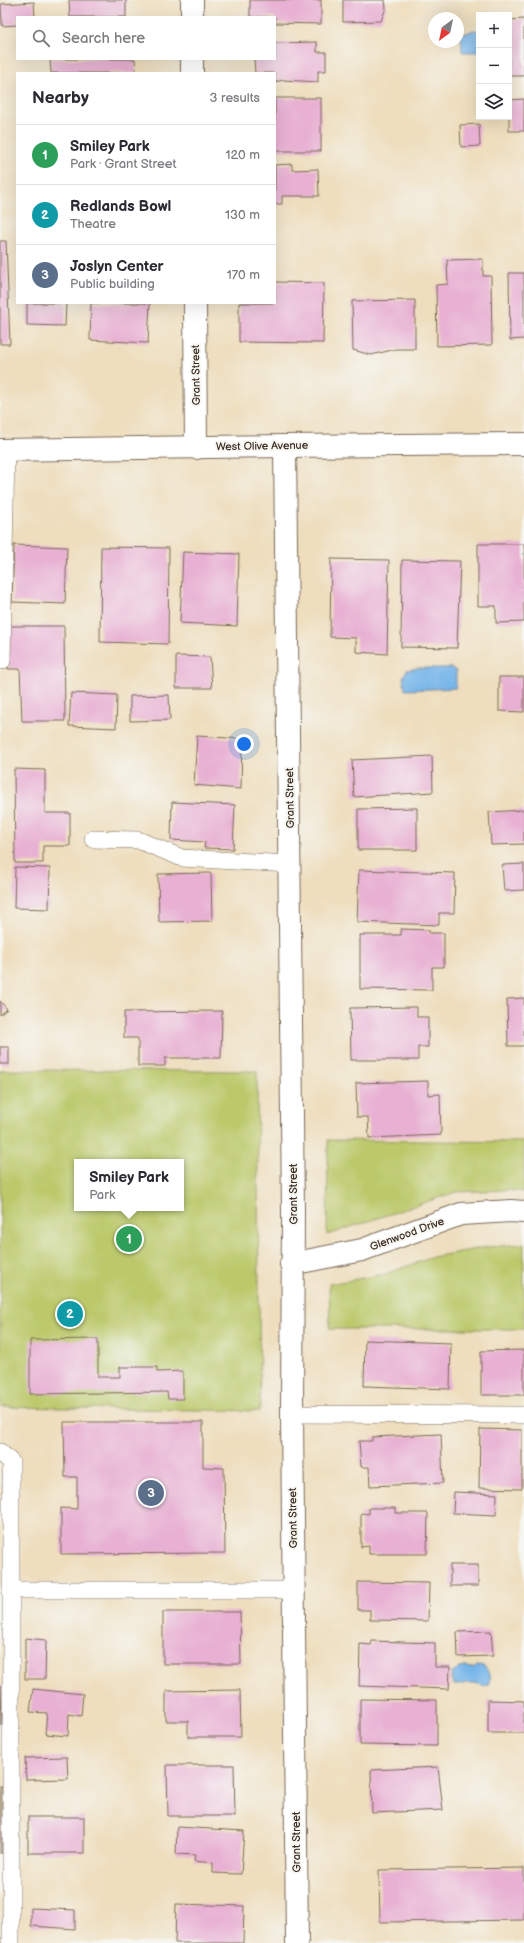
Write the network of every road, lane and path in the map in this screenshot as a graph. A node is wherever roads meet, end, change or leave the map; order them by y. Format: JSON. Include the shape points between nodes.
{"nodes":[{"id":1,"x":192,"y":0,"type":"edge"},
{"id":2,"x":192,"y":16,"type":"edge"},
{"id":3,"x":192,"y":60,"type":"edge"},
{"id":4,"x":192,"y":72,"type":"edge"},
{"id":5,"x":195,"y":304,"type":"edge"},
{"id":6,"x":524,"y":444,"type":"edge"},
{"id":7,"x":285,"y":446,"type":"junction"},
{"id":8,"x":196,"y":448,"type":"junction"},
{"id":9,"x":3,"y":450,"type":"edge"},
{"id":10,"x":2,"y":661,"type":"dead end"},
{"id":11,"x":94,"y":839,"type":"dead end"},
{"id":12,"x":290,"y":864,"type":"junction"},
{"id":13,"x":524,"y":1212,"type":"edge"},
{"id":14,"x":291,"y":1264,"type":"junction"},
{"id":15,"x":292,"y":1414,"type":"junction"},
{"id":16,"x":524,"y":1414,"type":"edge"},
{"id":17,"x":0,"y":1452,"type":"edge"},
{"id":18,"x":11,"y":1590,"type":"junction"},
{"id":19,"x":294,"y":1590,"type":"junction"},
{"id":20,"x":12,"y":1943,"type":"edge"},
{"id":21,"x":296,"y":1943,"type":"edge"}],
"edges":[{"from":1,"to":2,"type":"street"},
{"from":3,"to":4,"type":"street"},
{"from":5,"to":8,"type":"street","name":"Grant Street"},
{"from":6,"to":7,"type":"street","name":"West Olive Avenue"},
{"from":7,"to":8,"type":"street","name":"West Olive Avenue"},
{"from":7,"to":12,"type":"street","name":"Grant Street"},
{"from":8,"to":9,"type":"street","name":"West Olive Avenue"},
{"from":9,"to":10,"type":"lane"},
{"from":11,"to":12,"type":"lane","via":[[138,840],[182,858]]},
{"from":12,"to":14,"type":"street","name":"Grant Street","via":[[293,1204]]},
{"from":13,"to":14,"type":"street","name":"Glenwood Drive","via":[[462,1214],[362,1250]]},
{"from":14,"to":15,"type":"street","name":"Grant Street"},
{"from":15,"to":16,"type":"lane"},
{"from":15,"to":19,"type":"street","name":"Grant Street"},
{"from":17,"to":18,"type":"lane","via":[[11,1462]]},
{"from":18,"to":19,"type":"lane"},
{"from":18,"to":20,"type":"lane"},
{"from":19,"to":21,"type":"street","name":"Grant Street"}]}
